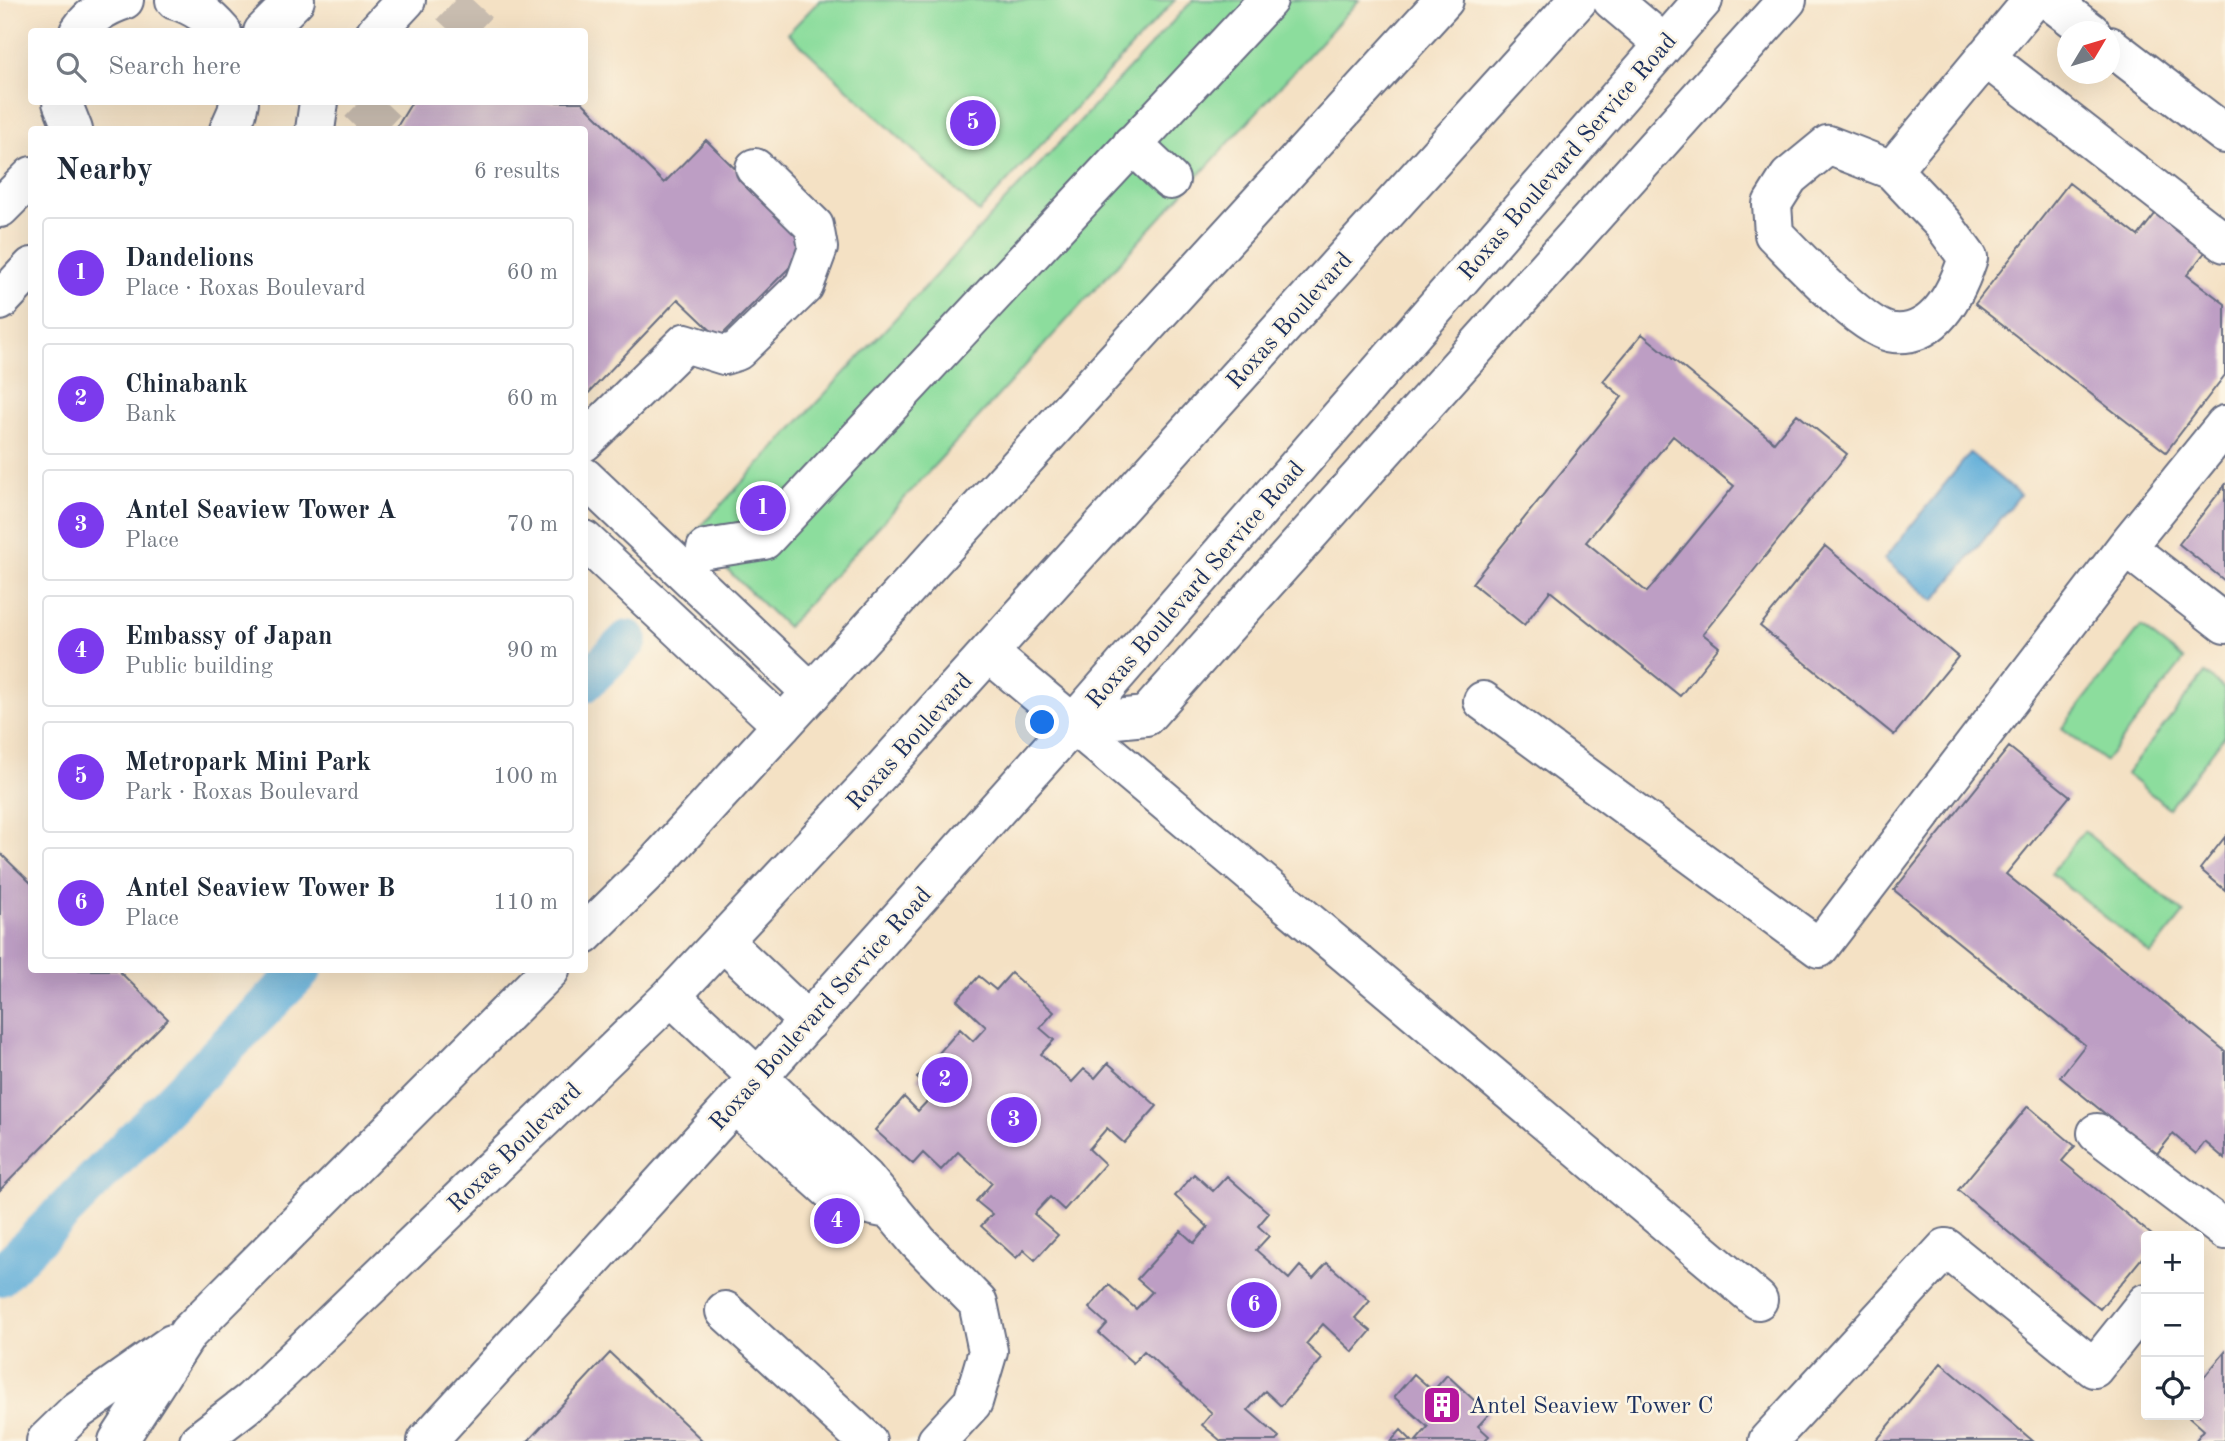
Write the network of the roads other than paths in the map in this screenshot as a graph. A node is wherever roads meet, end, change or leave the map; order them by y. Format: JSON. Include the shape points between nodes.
{"nodes":[{"id":1,"x":124,"y":0,"type":"edge"},
{"id":2,"x":295,"y":0,"type":"edge"},
{"id":3,"x":406,"y":0,"type":"edge"},
{"id":4,"x":1268,"y":0,"type":"edge"},
{"id":5,"x":1444,"y":0,"type":"edge"},
{"id":6,"x":1578,"y":0,"type":"edge"},
{"id":7,"x":1612,"y":0,"type":"edge"},
{"id":8,"x":1703,"y":0,"type":"edge"},
{"id":9,"x":1787,"y":0,"type":"edge"},
{"id":10,"x":2033,"y":0,"type":"edge"},
{"id":11,"x":2049,"y":0,"type":"edge"},
{"id":12,"x":186,"y":1,"type":"edge"},
{"id":13,"x":75,"y":18,"type":"edge"},
{"id":14,"x":2077,"y":21,"type":"edge"},
{"id":15,"x":219,"y":28,"type":"edge"},
{"id":16,"x":268,"y":28,"type":"edge"},
{"id":17,"x":380,"y":28,"type":"edge"},
{"id":18,"x":1664,"y":44,"type":"junction"},
{"id":19,"x":2120,"y":54,"type":"edge"},
{"id":20,"x":1985,"y":57,"type":"junction"},
{"id":21,"x":63,"y":105,"type":"edge"},
{"id":22,"x":238,"y":105,"type":"edge"},
{"id":23,"x":319,"y":105,"type":"edge"},
{"id":24,"x":71,"y":126,"type":"edge"},
{"id":25,"x":231,"y":126,"type":"edge"},
{"id":26,"x":316,"y":126,"type":"edge"},
{"id":27,"x":2225,"y":134,"type":"edge"},
{"id":28,"x":1132,"y":144,"type":"junction"},
{"id":29,"x":755,"y":168,"type":"dead end"},
{"id":30,"x":1892,"y":170,"type":"junction"},
{"id":31,"x":28,"y":180,"type":"edge"},
{"id":32,"x":1170,"y":180,"type":"dead end"},
{"id":33,"x":0,"y":208,"type":"edge"},
{"id":34,"x":2225,"y":243,"type":"edge"},
{"id":35,"x":28,"y":271,"type":"edge"},
{"id":36,"x":0,"y":301,"type":"edge"},
{"id":37,"x":2225,"y":425,"type":"edge"},
{"id":38,"x":588,"y":438,"type":"edge"},
{"id":39,"x":588,"y":481,"type":"edge"},
{"id":40,"x":637,"y":527,"type":"junction"},
{"id":41,"x":2126,"y":547,"type":"junction"},
{"id":42,"x":706,"y":550,"type":"dead end"},
{"id":43,"x":595,"y":551,"type":"edge"},
{"id":44,"x":2225,"y":624,"type":"edge"},
{"id":45,"x":989,"y":653,"type":"junction"},
{"id":46,"x":812,"y":693,"type":"junction"},
{"id":47,"x":1483,"y":701,"type":"dead end"},
{"id":48,"x":1074,"y":723,"type":"junction"},
{"id":49,"x":782,"y":726,"type":"junction"},
{"id":50,"x":588,"y":931,"type":"edge"},
{"id":51,"x":724,"y":942,"type":"junction"},
{"id":52,"x":548,"y":973,"type":"edge"},
{"id":53,"x":671,"y":996,"type":"junction"},
{"id":54,"x":808,"y":1022,"type":"junction"},
{"id":55,"x":746,"y":1091,"type":"junction"},
{"id":56,"x":2097,"y":1133,"type":"dead end"},
{"id":57,"x":2212,"y":1229,"type":"edge"},
{"id":58,"x":1758,"y":1300,"type":"dead end"},
{"id":59,"x":2141,"y":1309,"type":"edge"},
{"id":60,"x":725,"y":1311,"type":"dead end"},
{"id":61,"x":188,"y":1332,"type":"junction"},
{"id":62,"x":250,"y":1401,"type":"junction"},
{"id":63,"x":46,"y":1441,"type":"edge"},
{"id":64,"x":118,"y":1441,"type":"edge"},
{"id":65,"x":199,"y":1441,"type":"edge"},
{"id":66,"x":219,"y":1441,"type":"edge"},
{"id":67,"x":427,"y":1441,"type":"edge"},
{"id":68,"x":867,"y":1441,"type":"edge"},
{"id":69,"x":937,"y":1441,"type":"edge"},
{"id":70,"x":1768,"y":1441,"type":"edge"}],
"edges":[{"from":1,"to":13,"type":"main road"},
{"from":2,"to":16,"type":"main road"},
{"from":3,"to":17,"type":"main road"},
{"from":4,"to":28,"type":"main road"},
{"from":5,"to":46,"type":"main road"},
{"from":6,"to":45,"type":"main road","name":"Roxas Boulevard"},
{"from":7,"to":18,"type":"main road"},
{"from":8,"to":18,"type":"main road","name":"Roxas Boulevard Service Road"},
{"from":9,"to":48,"type":"main road","via":[[1146,716]]},
{"from":10,"to":20,"type":"main road"},
{"from":11,"to":14,"type":"main road"},
{"from":12,"to":15,"type":"main road"},
{"from":18,"to":48,"type":"main road","name":"Roxas Boulevard Service Road"},
{"from":19,"to":27,"type":"main road"},
{"from":20,"to":30,"type":"main road"},
{"from":20,"to":34,"type":"main road"},
{"from":21,"to":24,"type":"main road"},
{"from":22,"to":25,"type":"main road"},
{"from":23,"to":26,"type":"main road"},
{"from":28,"to":32,"type":"main road"},
{"from":28,"to":42,"type":"main road","via":[[764,540]]},
{"from":29,"to":38,"type":"main road","via":[[814,226],[818,248],[804,286],[737,351],[724,355],[685,343]]},
{"from":30,"to":30,"type":"main road","via":[[1968,258],[1959,285],[1942,310],[1920,330],[1893,333],[1859,317],[1774,234],[1772,204],[1789,177],[1828,145]]},
{"from":31,"to":33,"type":"main road"},
{"from":35,"to":36,"type":"main road"},
{"from":37,"to":41,"type":"main road"},
{"from":39,"to":40,"type":"main road"},
{"from":40,"to":43,"type":"main road"},
{"from":40,"to":46,"type":"main road"},
{"from":41,"to":44,"type":"main road"},
{"from":41,"to":47,"type":"main road","via":[[1819,948]]},
{"from":43,"to":49,"type":"main road"},
{"from":45,"to":48,"type":"main road"},
{"from":45,"to":51,"type":"main road","name":"Roxas Boulevard"},
{"from":46,"to":49,"type":"main road"},
{"from":48,"to":54,"type":"main road","name":"Roxas Boulevard Service Road"},
{"from":48,"to":58,"type":"main road"},
{"from":49,"to":50,"type":"main road"},
{"from":51,"to":53,"type":"main road","name":"Roxas Boulevard"},
{"from":51,"to":54,"type":"main road"},
{"from":52,"to":61,"type":"main road"},
{"from":53,"to":55,"type":"main road"},
{"from":53,"to":62,"type":"main road","name":"Roxas Boulevard"},
{"from":54,"to":55,"type":"main road","name":"Roxas Boulevard Service Road"},
{"from":55,"to":67,"type":"main road","name":"Roxas Boulevard Service Road"},
{"from":55,"to":69,"type":"main road","via":[[840,1199],[892,1210],[978,1303],[988,1351],[973,1402]]},
{"from":56,"to":57,"type":"main road"},
{"from":59,"to":70,"type":"main road","via":[[2094,1368],[1946,1248]]},
{"from":60,"to":68,"type":"main road"},
{"from":61,"to":63,"type":"main road","via":[[77,1411]]},
{"from":61,"to":64,"type":"main road"},
{"from":62,"to":65,"type":"main road","name":"Roxas Boulevard"},
{"from":62,"to":66,"type":"main road"}]}
